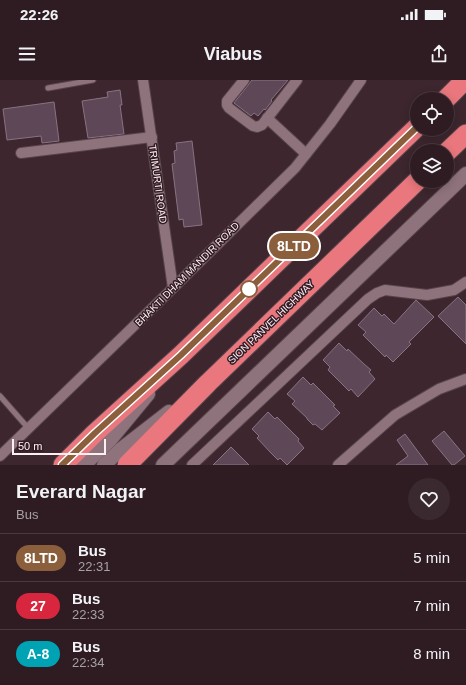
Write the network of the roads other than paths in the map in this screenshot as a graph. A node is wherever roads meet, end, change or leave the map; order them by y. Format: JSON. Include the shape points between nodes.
{"nodes":[{"id":1,"x":93,"y":80,"type":"edge"},
{"id":2,"x":144,"y":80,"type":"edge"},
{"id":3,"x":244,"y":80,"type":"edge"},
{"id":4,"x":296,"y":80,"type":"edge"},
{"id":5,"x":361,"y":80,"type":"edge"},
{"id":6,"x":465,"y":80,"type":"edge"},
{"id":7,"x":48,"y":88,"type":"dead end"},
{"id":8,"x":453,"y":92,"type":"edge"},
{"id":9,"x":267,"y":118,"type":"junction"},
{"id":10,"x":410,"y":134,"type":"edge"},
{"id":11,"x":466,"y":134,"type":"edge"},
{"id":12,"x":152,"y":138,"type":"junction"},
{"id":13,"x":454,"y":145,"type":"edge"},
{"id":14,"x":21,"y":153,"type":"dead end"},
{"id":15,"x":306,"y":154,"type":"junction"},
{"id":16,"x":466,"y":174,"type":"edge"},
{"id":17,"x":410,"y":188,"type":"edge"},
{"id":18,"x":466,"y":282,"type":"edge"},
{"id":19,"x":172,"y":288,"type":"junction"},
{"id":20,"x":181,"y":355,"type":"junction"},
{"id":21,"x":466,"y":379,"type":"edge"},
{"id":22,"x":208,"y":383,"type":"junction"},
{"id":23,"x":0,"y":396,"type":"edge"},
{"id":24,"x":29,"y":428,"type":"junction"},
{"id":25,"x":0,"y":456,"type":"edge"},
{"id":26,"x":62,"y":465,"type":"edge"},
{"id":27,"x":84,"y":465,"type":"edge"},
{"id":28,"x":104,"y":465,"type":"edge"},
{"id":29,"x":127,"y":465,"type":"edge"},
{"id":30,"x":163,"y":465,"type":"edge"},
{"id":31,"x":192,"y":465,"type":"edge"},
{"id":32,"x":338,"y":465,"type":"edge"}],
"edges":[{"from":1,"to":7,"type":"lane"},
{"from":2,"to":12,"type":"street","name":"TRIMURTI ROAD"},
{"from":3,"to":9,"type":"street","via":[[227,101],[227,105],[253,126],[262,125]]},
{"from":4,"to":9,"type":"street"},
{"from":5,"to":15,"type":"street","name":"BHAKTI DHAM MANDIR ROAD"},
{"from":6,"to":8,"type":"highway"},
{"from":9,"to":15,"type":"street"},
{"from":10,"to":20,"type":"highway"},
{"from":11,"to":13,"type":"highway"},
{"from":12,"to":14,"type":"street"},
{"from":12,"to":19,"type":"street","name":"TRIMURTI ROAD"},
{"from":15,"to":19,"type":"street","name":"BHAKTI DHAM MANDIR ROAD","via":[[295,168]]},
{"from":16,"to":30,"type":"street"},
{"from":17,"to":22,"type":"highway","name":"SION PANVEL HIGHWAY"},
{"from":18,"to":31,"type":"street","via":[[454,290],[427,295],[385,290],[368,299]]},
{"from":19,"to":24,"type":"street","name":"BHAKTI DHAM MANDIR ROAD"},
{"from":20,"to":26,"type":"highway"},
{"from":20,"to":27,"type":"street","via":[[110,440]]},
{"from":21,"to":32,"type":"street","via":[[439,389],[394,414]]},
{"from":22,"to":28,"type":"street"},
{"from":22,"to":29,"type":"highway","name":"SION PANVEL HIGHWAY"},
{"from":23,"to":24,"type":"lane"},
{"from":24,"to":25,"type":"street","name":"BHAKTI DHAM MANDIR ROAD"}]}
